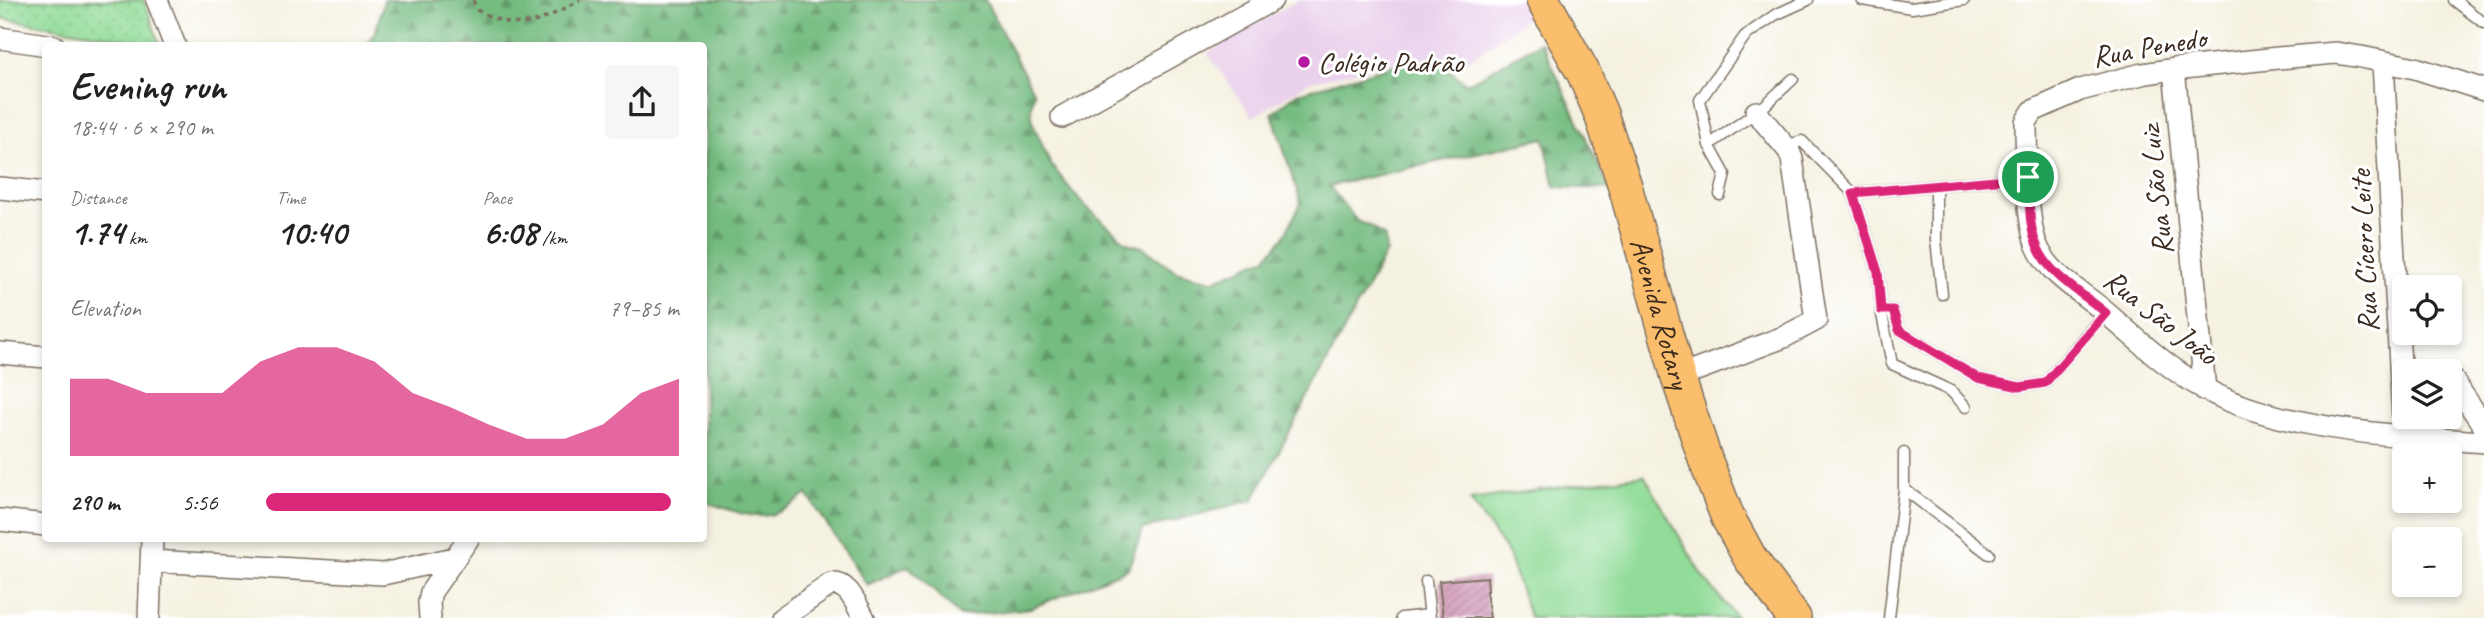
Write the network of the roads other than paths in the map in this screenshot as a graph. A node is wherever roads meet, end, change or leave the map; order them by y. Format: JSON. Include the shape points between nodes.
{"nodes":[{"id":1,"x":158,"y":0,"type":"edge"},
{"id":2,"x":1272,"y":0,"type":"edge"},
{"id":3,"x":1543,"y":0,"type":"edge"},
{"id":4,"x":1808,"y":0,"type":"edge"},
{"id":5,"x":1862,"y":0,"type":"edge"},
{"id":6,"x":1964,"y":0,"type":"edge"},
{"id":7,"x":2454,"y":0,"type":"edge"},
{"id":8,"x":2484,"y":23,"type":"edge"},
{"id":9,"x":0,"y":38,"type":"edge"},
{"id":10,"x":178,"y":42,"type":"edge"},
{"id":11,"x":42,"y":44,"type":"edge"},
{"id":12,"x":2383,"y":63,"type":"junction"},
{"id":13,"x":2174,"y":69,"type":"junction"},
{"id":14,"x":1793,"y":79,"type":"dead end"},
{"id":15,"x":2484,"y":90,"type":"edge"},
{"id":16,"x":2033,"y":111,"type":"joint"},
{"id":17,"x":1756,"y":112,"type":"junction"},
{"id":18,"x":1062,"y":117,"type":"dead end"},
{"id":19,"x":1709,"y":145,"type":"junction"},
{"id":20,"x":1784,"y":145,"type":"junction"},
{"id":21,"x":2028,"y":177,"type":"junction"},
{"id":22,"x":1936,"y":187,"type":"junction"},
{"id":23,"x":0,"y":188,"type":"edge"},
{"id":24,"x":42,"y":193,"type":"edge"},
{"id":25,"x":1853,"y":193,"type":"junction"},
{"id":26,"x":1720,"y":195,"type":"dead end"},
{"id":27,"x":1942,"y":294,"type":"dead end"},
{"id":28,"x":1881,"y":310,"type":"junction"},
{"id":29,"x":2106,"y":313,"type":"junction"},
{"id":30,"x":0,"y":353,"type":"edge"},
{"id":31,"x":42,"y":357,"type":"edge"},
{"id":32,"x":2401,"y":359,"type":"edge"},
{"id":33,"x":1678,"y":377,"type":"junction"},
{"id":34,"x":2205,"y":390,"type":"junction"},
{"id":35,"x":2462,"y":394,"type":"edge"},
{"id":36,"x":1966,"y":407,"type":"dead end"},
{"id":37,"x":2484,"y":426,"type":"edge"},
{"id":38,"x":2404,"y":429,"type":"edge"},
{"id":39,"x":2404,"y":436,"type":"junction"},
{"id":40,"x":2484,"y":442,"type":"edge"},
{"id":41,"x":1904,"y":453,"type":"dead end"},
{"id":42,"x":1905,"y":489,"type":"junction"},
{"id":43,"x":0,"y":520,"type":"edge"},
{"id":44,"x":42,"y":525,"type":"edge"},
{"id":45,"x":152,"y":542,"type":"edge"},
{"id":46,"x":466,"y":542,"type":"edge"},
{"id":47,"x":1989,"y":554,"type":"dead end"},
{"id":48,"x":454,"y":558,"type":"junction"},
{"id":49,"x":152,"y":561,"type":"junction"},
{"id":50,"x":1426,"y":581,"type":"dead end"},
{"id":51,"x":1429,"y":616,"type":"edge"},
{"id":52,"x":149,"y":618,"type":"edge"},
{"id":53,"x":430,"y":618,"type":"edge"},
{"id":54,"x":782,"y":618,"type":"edge"},
{"id":55,"x":864,"y":618,"type":"edge"},
{"id":56,"x":1401,"y":618,"type":"edge"},
{"id":57,"x":1794,"y":618,"type":"edge"},
{"id":58,"x":1889,"y":618,"type":"edge"}],
"edges":[{"from":1,"to":10,"type":"street"},
{"from":2,"to":18,"type":"street"},
{"from":3,"to":33,"type":"main road","name":"Avenida Rotary","via":[[1601,114]]},
{"from":4,"to":19,"type":"lane","via":[[1745,36],[1700,100]]},
{"from":5,"to":6,"type":"lane","via":[[1912,8]]},
{"from":7,"to":8,"type":"lane"},
{"from":9,"to":11,"type":"street"},
{"from":12,"to":13,"type":"street","name":"Rua Penedo","via":[[2336,53]]},
{"from":12,"to":15,"type":"street","name":"Rua Penedo"},
{"from":12,"to":32,"type":"street","name":"Rua Cícero Leite"},
{"from":13,"to":16,"type":"street","name":"Rua Penedo","via":[[2080,90]]},
{"from":13,"to":34,"type":"street","name":"Rua São Luiz"},
{"from":14,"to":17,"type":"lane"},
{"from":16,"to":21,"type":"street","name":"Rua São João","via":[[2026,122]]},
{"from":17,"to":19,"type":"lane"},
{"from":17,"to":20,"type":"street"},
{"from":19,"to":26,"type":"lane","via":[[1725,174]]},
{"from":20,"to":25,"type":"lane","via":[[1802,141]]},
{"from":20,"to":33,"type":"street","via":[[1796,172],[1816,320]]},
{"from":21,"to":22,"type":"lane"},
{"from":21,"to":29,"type":"street","name":"Rua São João","via":[[2033,232],[2043,259]]},
{"from":22,"to":25,"type":"lane"},
{"from":22,"to":27,"type":"lane"},
{"from":23,"to":24,"type":"street"},
{"from":25,"to":28,"type":"lane","via":[[1878,272]]},
{"from":28,"to":29,"type":"lane","via":[[1893,310],[1899,330],[1978,378],[2020,387],[2045,383]]},
{"from":28,"to":36,"type":"lane","via":[[1892,365],[1951,391]]},
{"from":29,"to":34,"type":"street","name":"Rua São João"},
{"from":30,"to":31,"type":"street"},
{"from":33,"to":57,"type":"main road","name":"Avenida Rotary","via":[[1728,518],[1750,558]]},
{"from":34,"to":39,"type":"street","name":"Rua São João","via":[[2286,419]]},
{"from":35,"to":37,"type":"street"},
{"from":38,"to":39,"type":"street","name":"Rua Cícero Leite"},
{"from":39,"to":40,"type":"street","name":"Rua São João"},
{"from":41,"to":42,"type":"lane"},
{"from":42,"to":47,"type":"lane"},
{"from":42,"to":58,"type":"lane"},
{"from":43,"to":44,"type":"street"},
{"from":45,"to":49,"type":"street"},
{"from":46,"to":48,"type":"street"},
{"from":48,"to":49,"type":"street","via":[[383,574]]},
{"from":48,"to":53,"type":"street","via":[[431,592]]},
{"from":49,"to":52,"type":"street"},
{"from":50,"to":51,"type":"lane"},
{"from":51,"to":56,"type":"lane"},
{"from":54,"to":55,"type":"street","via":[[836,583],[846,588]]}]}
